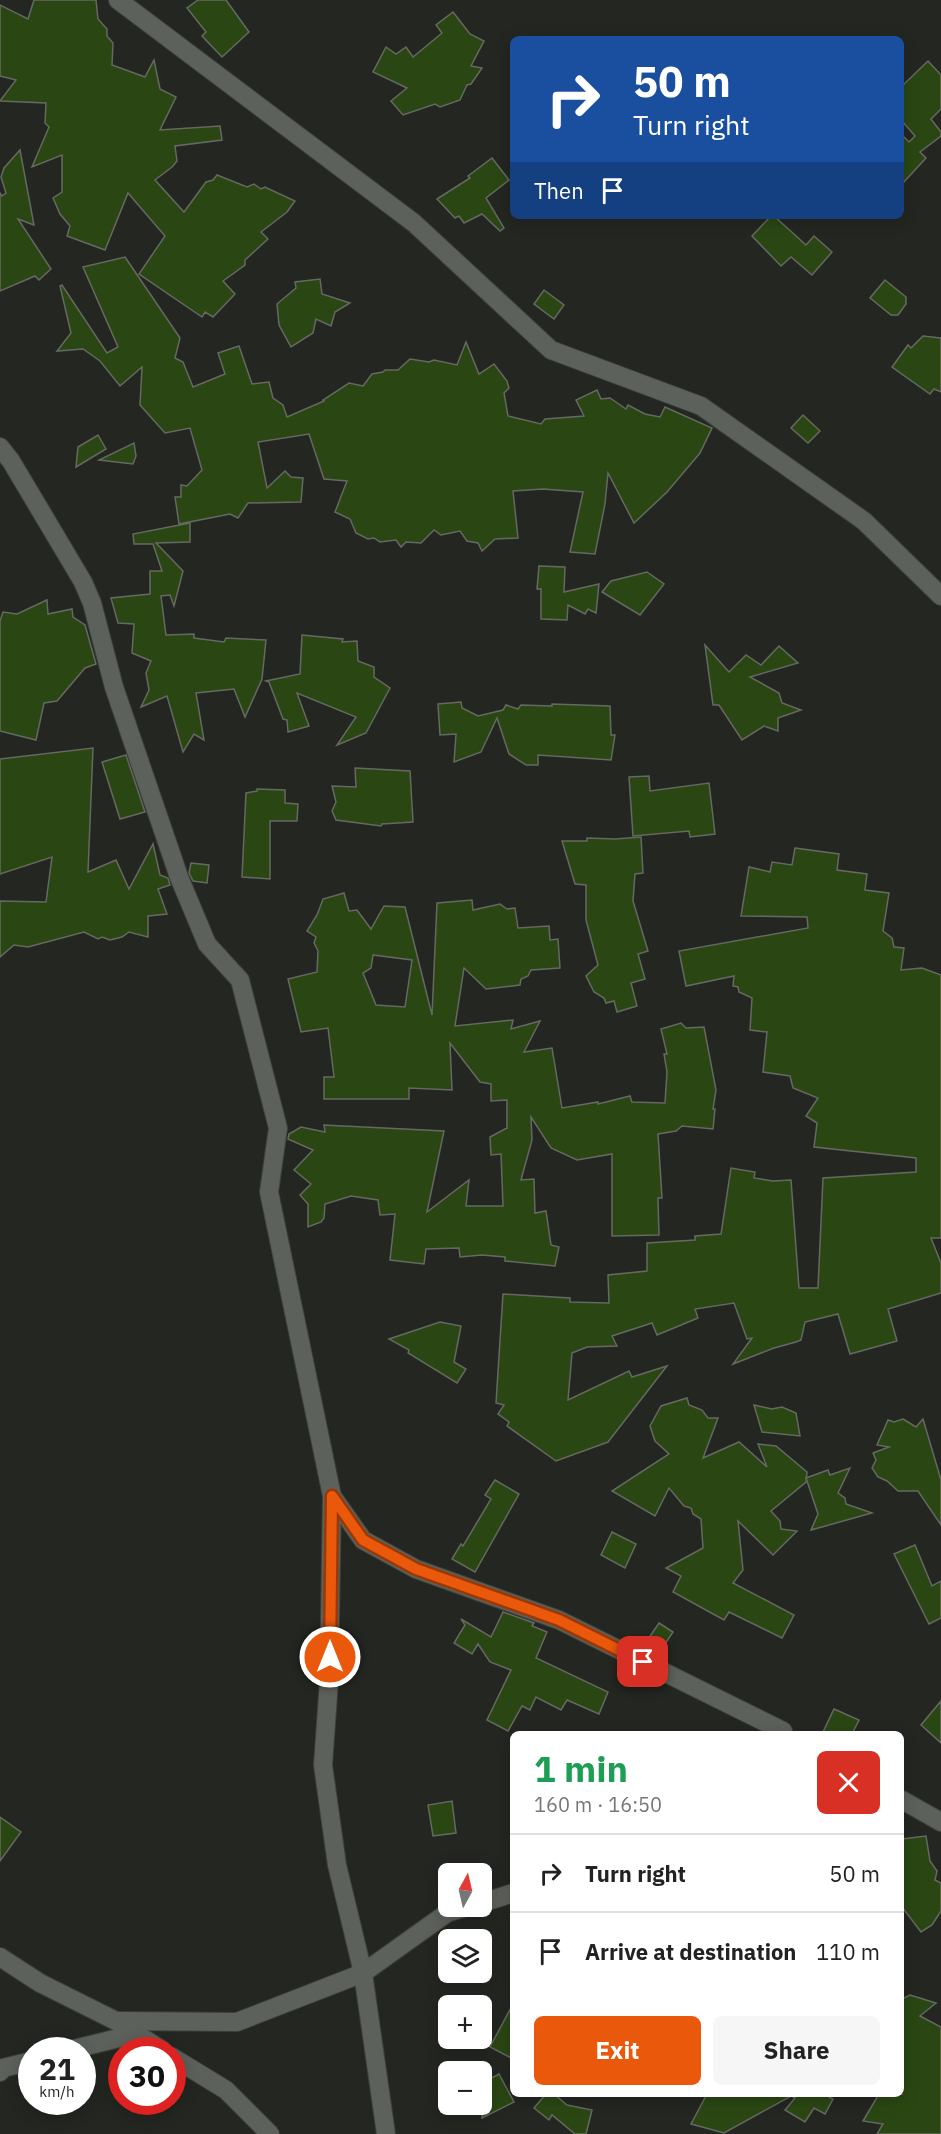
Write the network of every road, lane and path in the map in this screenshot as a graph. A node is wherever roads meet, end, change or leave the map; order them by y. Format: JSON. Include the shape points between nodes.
{"nodes":[{"id":1,"x":118,"y":0,"type":"edge"},
{"id":2,"x":0,"y":447,"type":"edge"},
{"id":3,"x":941,"y":596,"type":"edge"},
{"id":4,"x":332,"y":1496,"type":"junction"},
{"id":5,"x":779,"y":1731,"type":"edge"},
{"id":6,"x":904,"y":1801,"type":"edge"},
{"id":7,"x":941,"y":1822,"type":"edge"},
{"id":8,"x":510,"y":1894,"type":"edge"},
{"id":9,"x":492,"y":1900,"type":"edge"},
{"id":10,"x":443,"y":1917,"type":"edge"},
{"id":11,"x":0,"y":1957,"type":"edge"},
{"id":12,"x":363,"y":1973,"type":"junction"},
{"id":13,"x":116,"y":2021,"type":"junction"},
{"id":14,"x":135,"y":2034,"type":"junction"},
{"id":15,"x":140,"y":2037,"type":"edge"},
{"id":16,"x":96,"y":2044,"type":"edge"},
{"id":17,"x":18,"y":2064,"type":"edge"},
{"id":18,"x":186,"y":2066,"type":"edge"},
{"id":19,"x":0,"y":2072,"type":"edge"},
{"id":20,"x":270,"y":2134,"type":"edge"},
{"id":21,"x":386,"y":2134,"type":"edge"}],
"edges":[{"from":1,"to":3,"type":"street","via":[[414,223],[551,350],[701,406],[864,521]]},
{"from":2,"to":4,"type":"street","via":[[83,582],[114,687],[179,877],[207,944],[240,980],[278,1128],[269,1192]]},
{"from":4,"to":5,"type":"street","via":[[363,1540],[416,1569],[559,1620]]},
{"from":4,"to":12,"type":"street","via":[[329,1681],[323,1765],[337,1865]]},
{"from":6,"to":7,"type":"street"},
{"from":8,"to":9,"type":"street"},
{"from":10,"to":12,"type":"street"},
{"from":11,"to":13,"type":"street","via":[[40,1983]]},
{"from":12,"to":13,"type":"street","via":[[237,2022]]},
{"from":12,"to":21,"type":"street"},
{"from":13,"to":14,"type":"street"},
{"from":14,"to":15,"type":"street"},
{"from":14,"to":16,"type":"street"},
{"from":17,"to":19,"type":"street"},
{"from":18,"to":20,"type":"street","via":[[226,2090]]}]}
